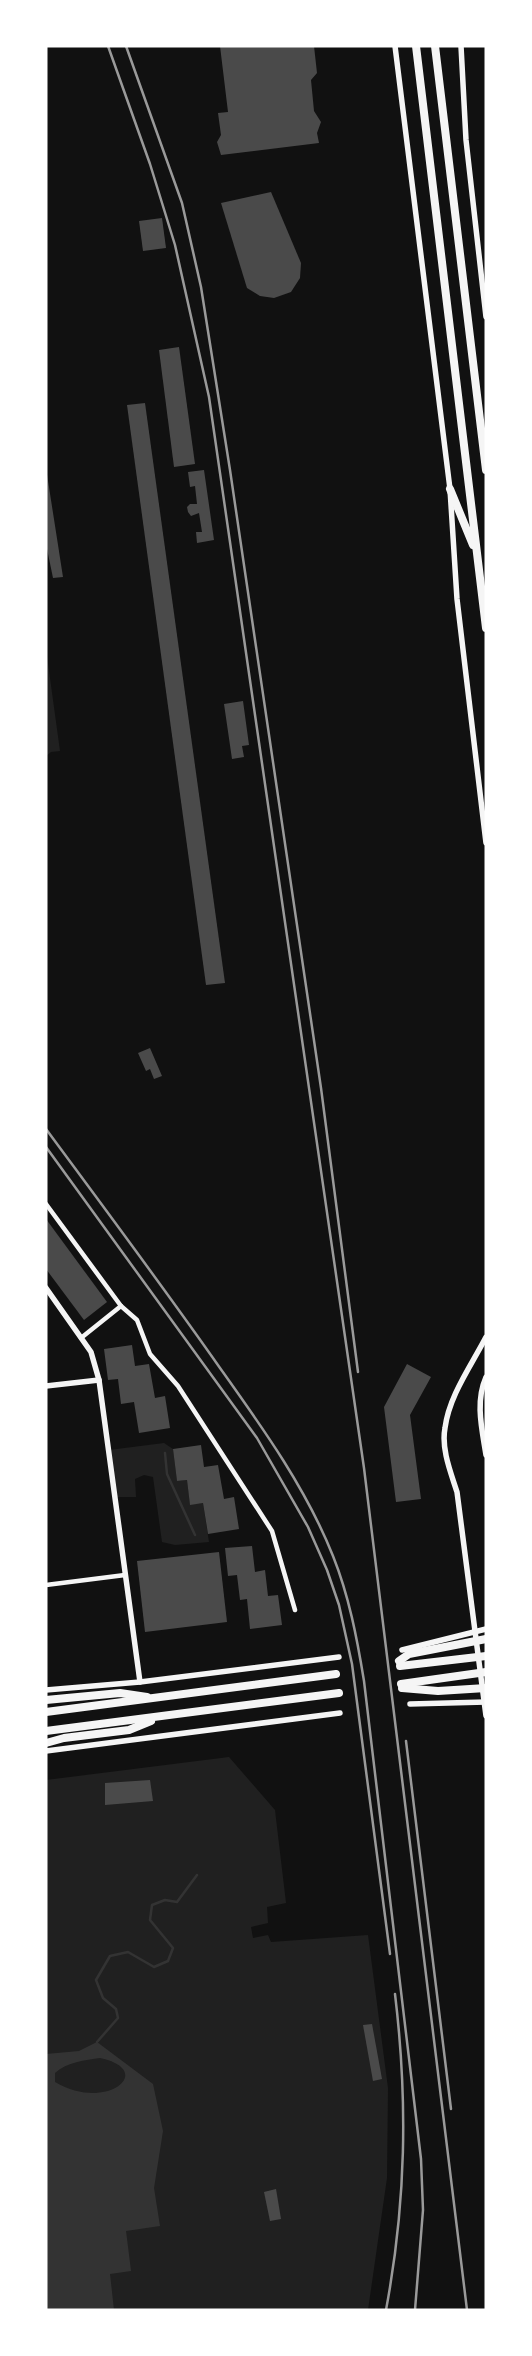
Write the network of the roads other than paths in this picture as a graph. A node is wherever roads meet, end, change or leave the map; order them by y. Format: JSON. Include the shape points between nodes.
{"nodes":[{"id":1,"x":396,"y":46,"type":"edge"},
{"id":2,"x":416,"y":46,"type":"edge"},
{"id":3,"x":435,"y":46,"type":"edge"},
{"id":4,"x":461,"y":46,"type":"edge"},
{"id":5,"x":486,"y":317,"type":"edge"},
{"id":6,"x":486,"y":465,"type":"edge"},
{"id":7,"x":450,"y":489,"type":"junction"},
{"id":8,"x":477,"y":555,"type":"junction"},
{"id":9,"x":486,"y":628,"type":"edge"},
{"id":10,"x":486,"y":843,"type":"edge"},
{"id":11,"x":46,"y":1204,"type":"edge"},
{"id":12,"x":46,"y":1288,"type":"edge"},
{"id":13,"x":121,"y":1306,"type":"junction"},
{"id":14,"x":486,"y":1337,"type":"edge"},
{"id":15,"x":81,"y":1338,"type":"junction"},
{"id":16,"x":486,"y":1377,"type":"edge"},
{"id":17,"x":99,"y":1380,"type":"junction"},
{"id":18,"x":46,"y":1386,"type":"edge"},
{"id":19,"x":486,"y":1455,"type":"edge"},
{"id":20,"x":125,"y":1575,"type":"junction"},
{"id":21,"x":46,"y":1585,"type":"edge"},
{"id":22,"x":295,"y":1610,"type":"dead end"},
{"id":23,"x":486,"y":1629,"type":"edge"},
{"id":24,"x":485,"y":1639,"type":"edge"},
{"id":25,"x":402,"y":1650,"type":"dead end"},
{"id":26,"x":486,"y":1656,"type":"edge"},
{"id":27,"x":339,"y":1657,"type":"dead end"},
{"id":28,"x":486,"y":1672,"type":"edge"},
{"id":29,"x":336,"y":1674,"type":"dead end"},
{"id":30,"x":140,"y":1682,"type":"junction"},
{"id":31,"x":486,"y":1688,"type":"edge"},
{"id":32,"x":46,"y":1690,"type":"edge"},
{"id":33,"x":339,"y":1693,"type":"dead end"},
{"id":34,"x":159,"y":1698,"type":"junction"},
{"id":35,"x":46,"y":1700,"type":"edge"},
{"id":36,"x":486,"y":1702,"type":"edge"},
{"id":37,"x":410,"y":1704,"type":"dead end"},
{"id":38,"x":46,"y":1712,"type":"edge"},
{"id":39,"x":340,"y":1713,"type":"dead end"},
{"id":40,"x":162,"y":1716,"type":"junction"},
{"id":41,"x":486,"y":1716,"type":"edge"},
{"id":42,"x":46,"y":1731,"type":"edge"},
{"id":43,"x":46,"y":1743,"type":"edge"},
{"id":44,"x":46,"y":1751,"type":"edge"}],
"edges":[{"from":1,"to":7,"type":"street"},
{"from":2,"to":8,"type":"highway"},
{"from":3,"to":6,"type":"highway"},
{"from":4,"to":5,"type":"street","via":[[466,140]]},
{"from":7,"to":8,"type":"highway"},
{"from":7,"to":10,"type":"street","via":[[457,599]]},
{"from":8,"to":9,"type":"highway"},
{"from":11,"to":13,"type":"street"},
{"from":12,"to":15,"type":"street"},
{"from":13,"to":15,"type":"street"},
{"from":13,"to":22,"type":"street","via":[[137,1320],[150,1354],[178,1386],[272,1531]]},
{"from":14,"to":41,"type":"street","via":[[452,1404],[444,1430],[447,1459],[458,1492]]},
{"from":15,"to":17,"type":"street","via":[[91,1352]]},
{"from":16,"to":19,"type":"street","via":[[480,1391],[480,1419]]},
{"from":17,"to":18,"type":"street"},
{"from":17,"to":20,"type":"street"},
{"from":20,"to":21,"type":"street"},
{"from":20,"to":30,"type":"street"},
{"from":23,"to":25,"type":"street"},
{"from":24,"to":26,"type":"highway","via":[[409,1654],[399,1663]]},
{"from":27,"to":30,"type":"street"},
{"from":28,"to":31,"type":"highway","via":[[401,1686],[438,1691]]},
{"from":29,"to":34,"type":"highway"},
{"from":30,"to":32,"type":"street"},
{"from":33,"to":40,"type":"highway"},
{"from":34,"to":35,"type":"highway","via":[[120,1694]]},
{"from":34,"to":38,"type":"highway"},
{"from":36,"to":37,"type":"street"},
{"from":39,"to":44,"type":"street"},
{"from":40,"to":42,"type":"highway"},
{"from":40,"to":43,"type":"highway","via":[[129,1730]]}]}
